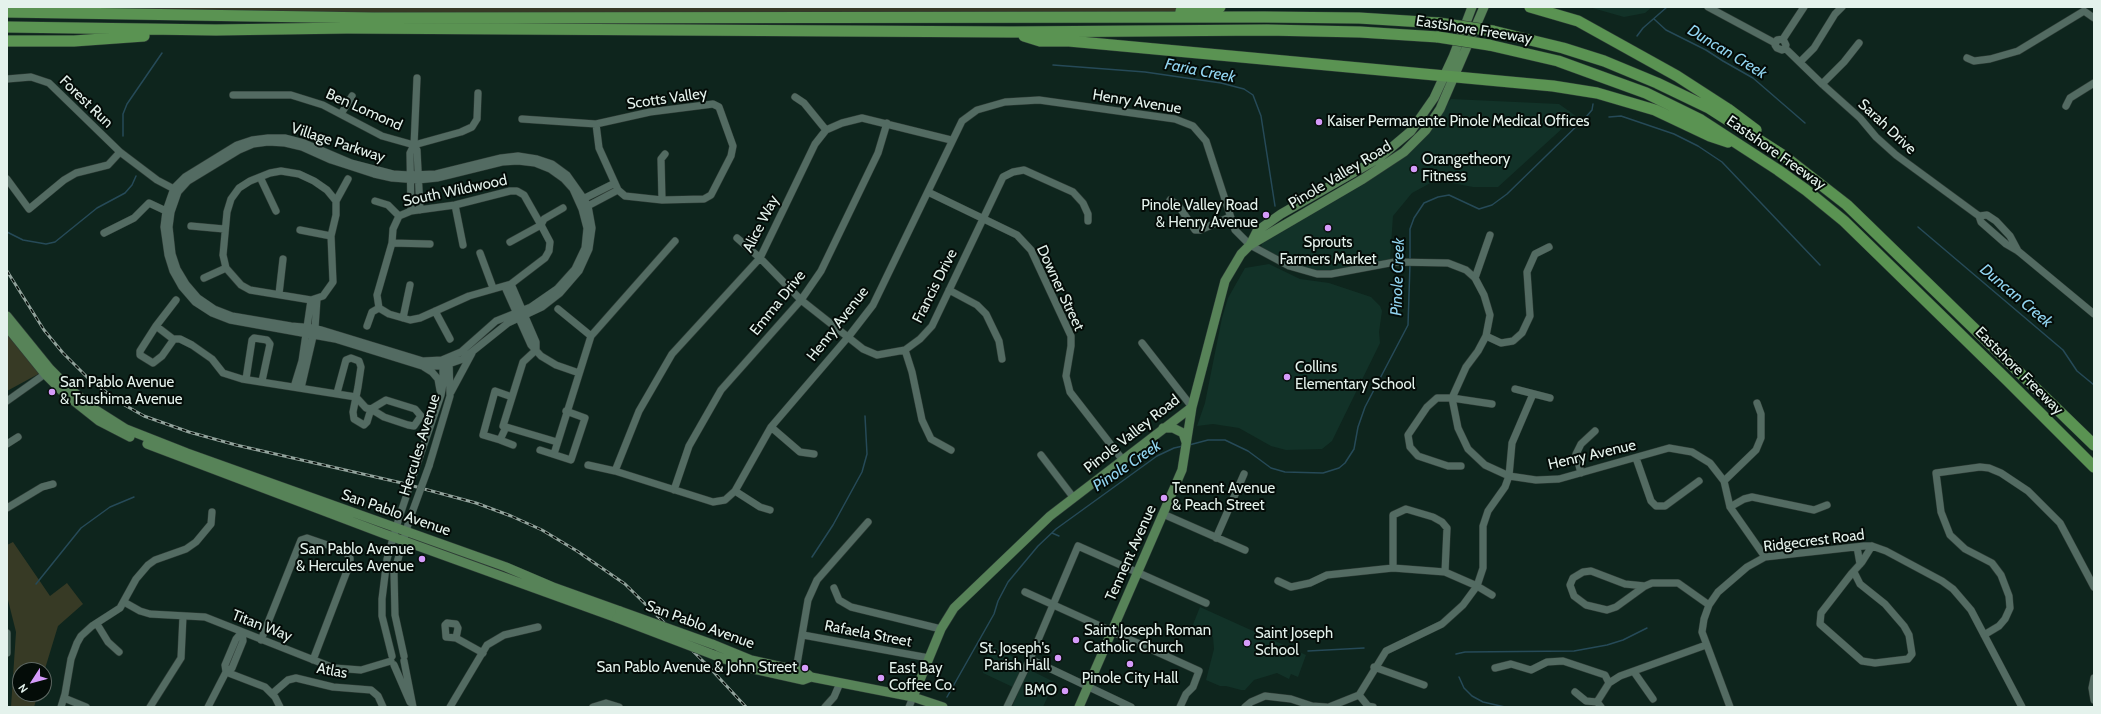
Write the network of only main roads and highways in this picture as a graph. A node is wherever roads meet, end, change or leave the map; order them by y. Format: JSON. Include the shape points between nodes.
{"nodes":[{"id":1,"x":1220,"y":7,"type":"edge"},
{"id":2,"x":1472,"y":7,"type":"edge"},
{"id":3,"x":1484,"y":7,"type":"edge"},
{"id":4,"x":1530,"y":7,"type":"edge"},
{"id":5,"x":7,"y":12,"type":"edge"},
{"id":6,"x":1107,"y":17,"type":"junction"},
{"id":7,"x":7,"y":27,"type":"edge"},
{"id":8,"x":216,"y":30,"type":"junction"},
{"id":9,"x":1011,"y":32,"type":"junction"},
{"id":10,"x":7,"y":41,"type":"edge"},
{"id":11,"x":1443,"y":77,"type":"junction"},
{"id":12,"x":1455,"y":78,"type":"junction"},
{"id":13,"x":1737,"y":142,"type":"junction"},
{"id":14,"x":1784,"y":156,"type":"junction"},
{"id":15,"x":1250,"y":245,"type":"junction"},
{"id":16,"x":7,"y":316,"type":"edge"},
{"id":17,"x":7,"y":327,"type":"edge"},
{"id":18,"x":1192,"y":407,"type":"junction"},
{"id":19,"x":1163,"y":428,"type":"junction"},
{"id":20,"x":1186,"y":442,"type":"junction"},
{"id":21,"x":2094,"y":445,"type":"edge"},
{"id":22,"x":2094,"y":467,"type":"edge"},
{"id":23,"x":395,"y":533,"type":"junction"},
{"id":24,"x":619,"y":615,"type":"junction"},
{"id":25,"x":811,"y":677,"type":"junction"},
{"id":26,"x":913,"y":697,"type":"junction"},
{"id":27,"x":943,"y":707,"type":"edge"},
{"id":28,"x":1079,"y":707,"type":"edge"}],
"edges":[{"from":1,"to":6,"type":"highway"},
{"from":2,"to":11,"type":"main road","name":"Pinole Valley Road"},
{"from":3,"to":12,"type":"main road","name":"Pinole Valley Road"},
{"from":4,"to":14,"type":"highway","via":[[1578,21],[1677,76],[1767,138]]},
{"from":5,"to":6,"type":"highway","name":"Eastshore Freeway","via":[[373,18]]},
{"from":6,"to":14,"type":"highway","name":"Eastshore Freeway","bridge":true,"via":[[1359,18],[1439,23],[1493,31],[1563,48],[1604,61],[1657,83],[1709,108]]},
{"from":7,"to":8,"type":"highway","name":"Eastshore Freeway"},
{"from":8,"to":9,"type":"highway","name":"Eastshore Freeway","via":[[348,28]]},
{"from":8,"to":10,"type":"highway","via":[[74,41]]},
{"from":9,"to":11,"type":"highway","via":[[1040,40]]},
{"from":9,"to":13,"type":"highway","name":"Eastshore Freeway","bridge":true,"via":[[1267,30],[1438,37],[1552,59],[1599,75],[1646,93],[1701,120]]},
{"from":11,"to":12,"type":"highway"},
{"from":11,"to":15,"type":"main road","name":"Pinole Valley Road","via":[[1424,115],[1390,151],[1281,214],[1258,231]]},
{"from":12,"to":13,"type":"highway","via":[[1597,92],[1655,110],[1725,142]]},
{"from":12,"to":15,"type":"main road","name":"Pinole Valley Road","via":[[1426,130],[1404,152]]},
{"from":13,"to":22,"type":"highway","name":"Eastshore Freeway","via":[[1806,190],[1844,221]]},
{"from":14,"to":21,"type":"highway","name":"Eastshore Freeway","via":[[1857,214]]},
{"from":15,"to":18,"type":"main road","name":"Pinole Valley Road","via":[[1241,254],[1225,281]]},
{"from":16,"to":23,"type":"main road","name":"San Pablo Avenue","via":[[70,389],[121,426]]},
{"from":17,"to":23,"type":"main road","name":"San Pablo Avenue","via":[[45,374],[82,409],[110,427],[180,458]]},
{"from":18,"to":19,"type":"main road","name":"Pinole Valley Road"},
{"from":18,"to":20,"type":"main road","name":"Tennent Avenue"},
{"from":19,"to":20,"type":"main road","via":[[1173,428],[1183,433]]},
{"from":19,"to":26,"type":"main road","name":"Pinole Valley Road","via":[[1050,516],[954,608],[941,629]]},
{"from":20,"to":28,"type":"main road","name":"Tennent Avenue","via":[[1182,470]]},
{"from":23,"to":24,"type":"main road","name":"San Pablo Avenue","via":[[506,567]]},
{"from":24,"to":25,"type":"main road","name":"San Pablo Avenue","bridge":true,"via":[[712,644],[751,660],[805,672]]},
{"from":24,"to":25,"type":"main road","name":"San Pablo Avenue","bridge":true,"via":[[749,668],[803,680]]},
{"from":25,"to":26,"type":"main road","name":"San Pablo Avenue"},
{"from":26,"to":27,"type":"main road","name":"San Pablo Avenue"}]}
